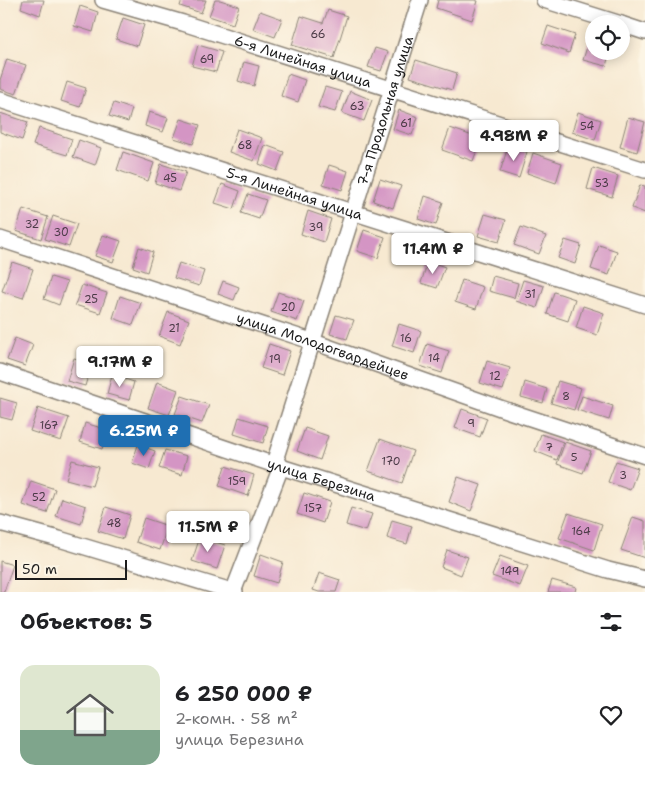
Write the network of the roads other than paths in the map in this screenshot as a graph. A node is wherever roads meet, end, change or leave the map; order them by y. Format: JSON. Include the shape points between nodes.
{"nodes":[{"id":1,"x":103,"y":0,"type":"edge"},
{"id":2,"x":420,"y":0,"type":"edge"},
{"id":3,"x":544,"y":0,"type":"edge"},
{"id":4,"x":583,"y":5,"type":"edge"},
{"id":5,"x":603,"y":15,"type":"edge"},
{"id":6,"x":630,"y":27,"type":"edge"},
{"id":7,"x":645,"y":32,"type":"edge"},
{"id":8,"x":393,"y":90,"type":"junction"},
{"id":9,"x":0,"y":100,"type":"edge"},
{"id":10,"x":645,"y":170,"type":"edge"},
{"id":11,"x":353,"y":211,"type":"junction"},
{"id":12,"x":0,"y":239,"type":"edge"},
{"id":13,"x":645,"y":305,"type":"edge"},
{"id":14,"x":312,"y":341,"type":"junction"},
{"id":15,"x":0,"y":372,"type":"edge"},
{"id":16,"x":645,"y":456,"type":"edge"},
{"id":17,"x":281,"y":467,"type":"junction"},
{"id":18,"x":0,"y":523,"type":"edge"},
{"id":19,"x":645,"y":579,"type":"edge"},
{"id":20,"x":234,"y":592,"type":"edge"}],
"edges":[{"from":1,"to":8,"type":"street","name":"6-я Линейная улица"},
{"from":2,"to":8,"type":"street","name":"7-я Продольная улица"},
{"from":3,"to":4,"type":"street"},
{"from":4,"to":5,"type":"street"},
{"from":6,"to":7,"type":"street"},
{"from":8,"to":10,"type":"street","name":"6-я Линейная улица"},
{"from":8,"to":11,"type":"street","name":"7-я Продольная улица"},
{"from":9,"to":11,"type":"street","name":"5-я Линейная улица"},
{"from":11,"to":13,"type":"street","name":"5-я Линейная улица"},
{"from":11,"to":14,"type":"street","name":"7-я Продольная улица"},
{"from":12,"to":14,"type":"street","name":"улица Молодогвардейцев"},
{"from":14,"to":16,"type":"street","name":"улица Молодогвардейцев"},
{"from":14,"to":17,"type":"street","name":"7-я Продольная улица","via":[[276,457]]},
{"from":15,"to":17,"type":"street","name":"улица Березина"},
{"from":17,"to":19,"type":"street","name":"улица Березина"},
{"from":17,"to":20,"type":"street","name":"7-я Продольная улица"},
{"from":18,"to":20,"type":"street"}]}
